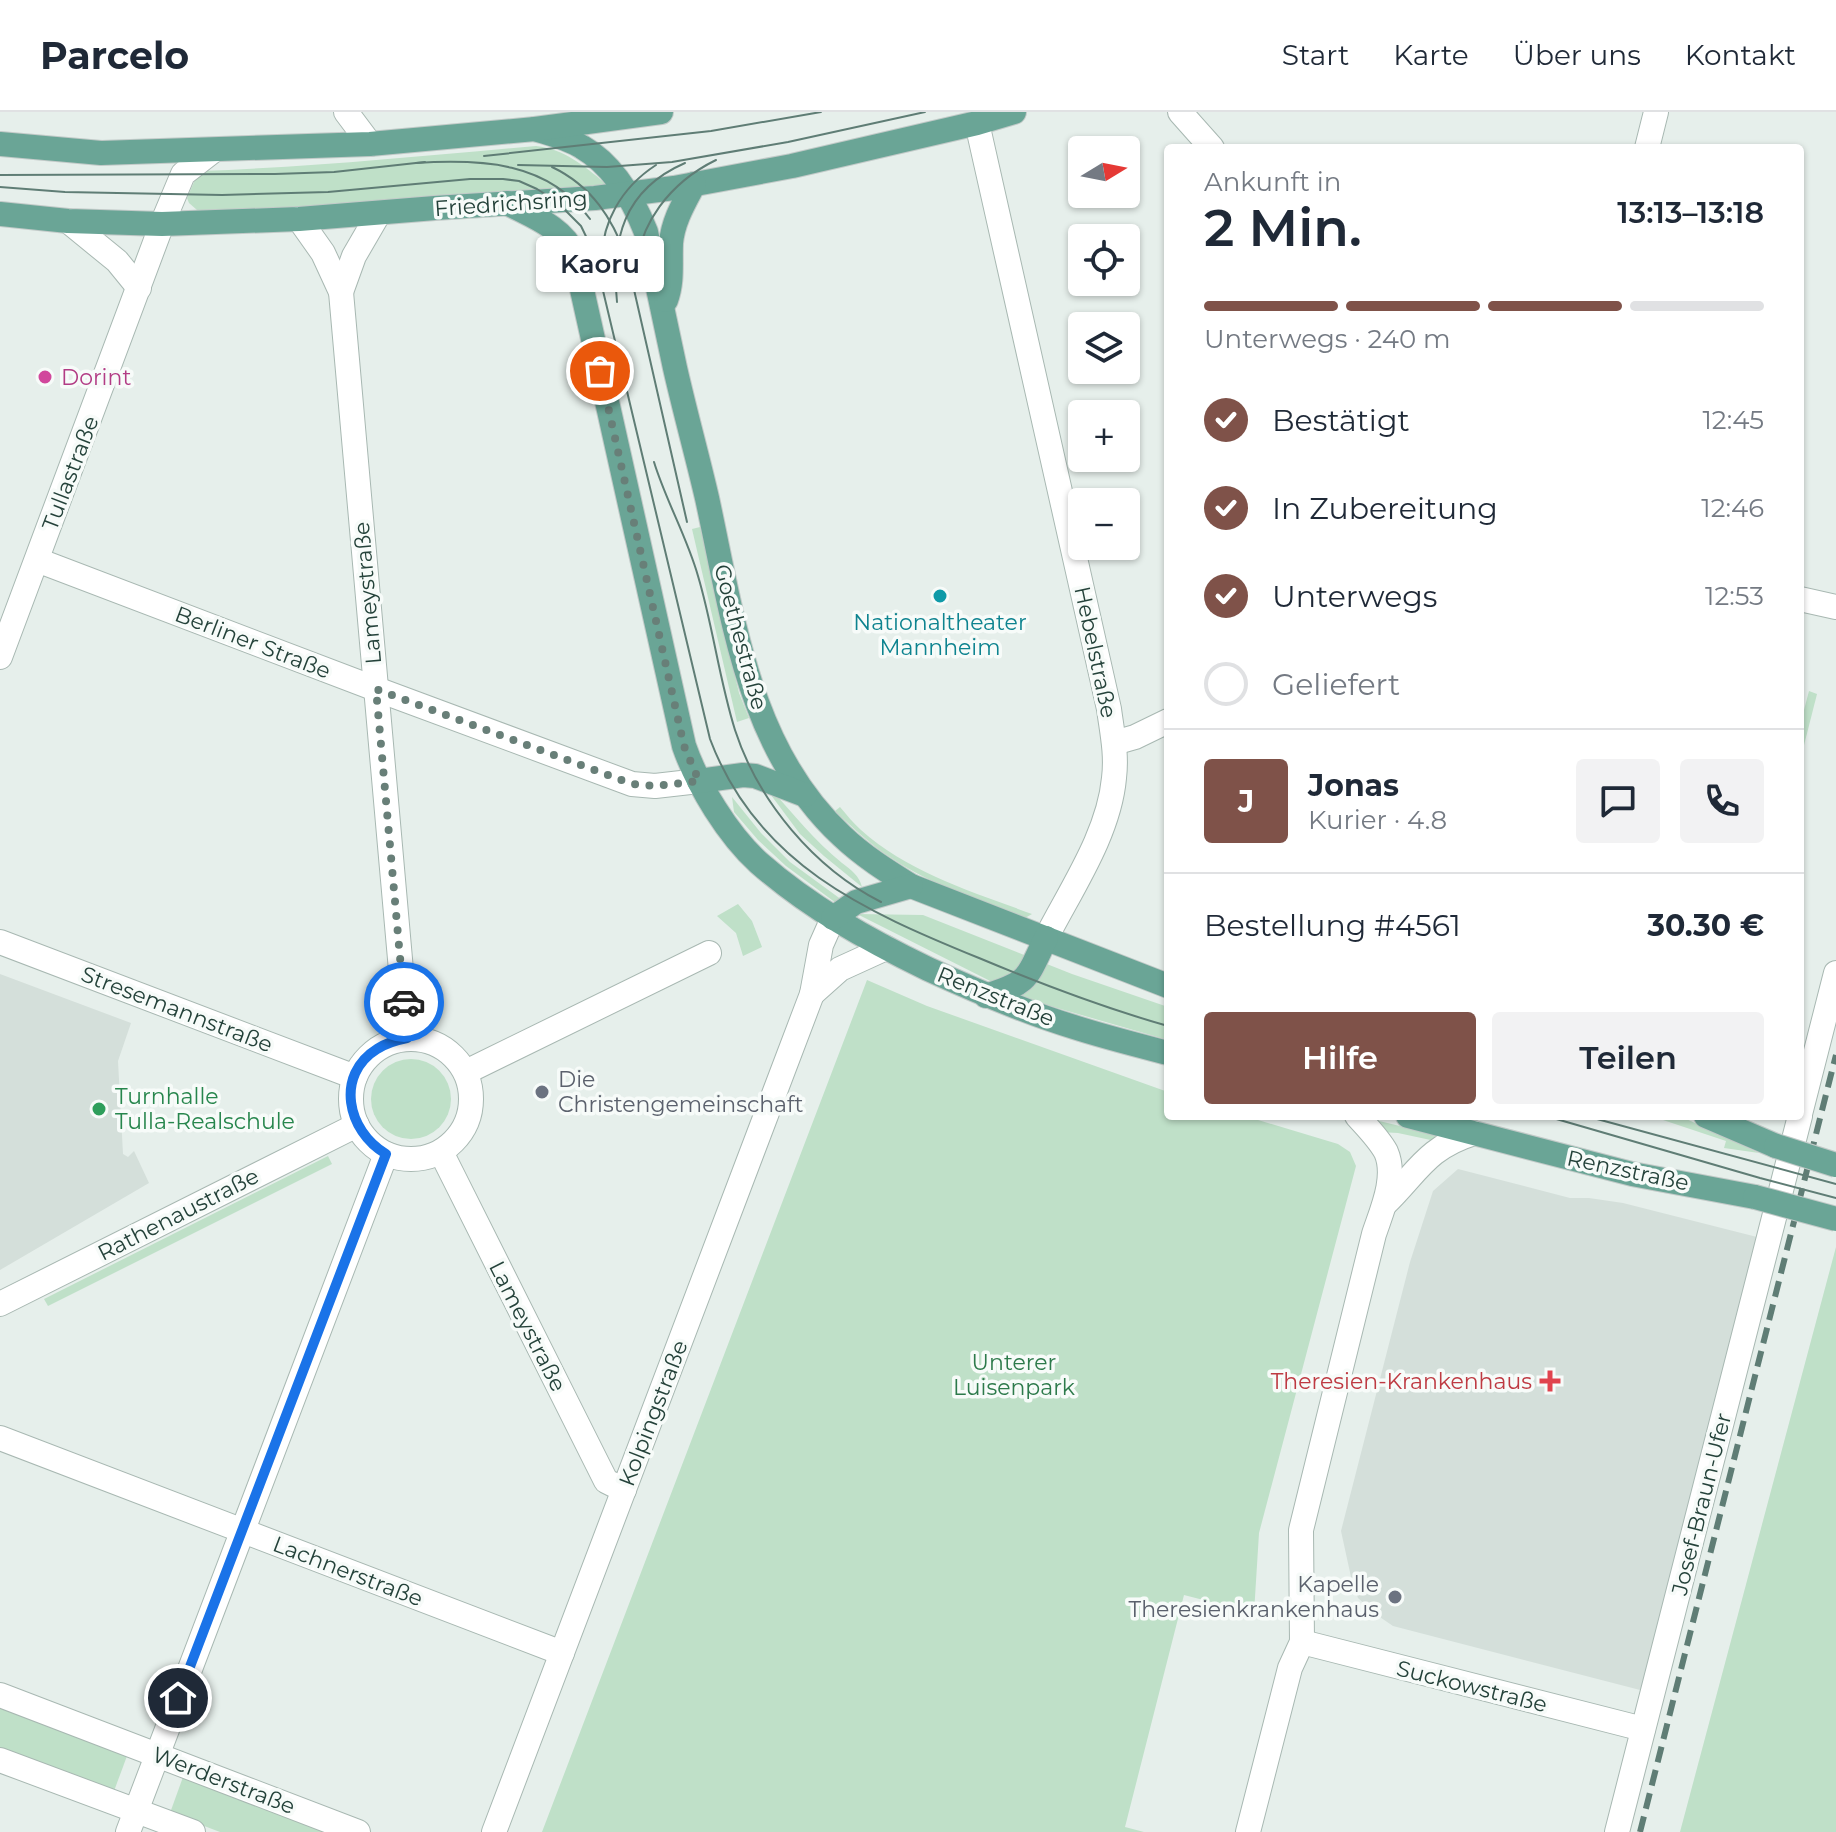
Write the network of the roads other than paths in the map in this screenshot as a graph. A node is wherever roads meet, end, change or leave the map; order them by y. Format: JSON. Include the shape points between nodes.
{"nodes":[{"id":1,"x":346,"y":112,"type":"edge"},
{"id":2,"x":661,"y":112,"type":"edge"},
{"id":3,"x":1014,"y":112,"type":"edge"},
{"id":4,"x":1656,"y":112,"type":"edge"},
{"id":5,"x":1184,"y":113,"type":"edge"},
{"id":6,"x":977,"y":123,"type":"junction"},
{"id":7,"x":535,"y":129,"type":"junction"},
{"id":8,"x":0,"y":144,"type":"edge"},
{"id":9,"x":370,"y":144,"type":"junction"},
{"id":10,"x":1209,"y":144,"type":"edge"},
{"id":11,"x":1648,"y":144,"type":"edge"},
{"id":12,"x":214,"y":150,"type":"junction"},
{"id":13,"x":694,"y":184,"type":"junction"},
{"id":14,"x":627,"y":194,"type":"junction"},
{"id":15,"x":507,"y":203,"type":"junction"},
{"id":16,"x":379,"y":213,"type":"junction"},
{"id":17,"x":0,"y":214,"type":"edge"},
{"id":18,"x":299,"y":219,"type":"junction"},
{"id":19,"x":68,"y":221,"type":"junction"},
{"id":20,"x":162,"y":224,"type":"junction"},
{"id":21,"x":139,"y":288,"type":"junction"},
{"id":22,"x":341,"y":292,"type":"junction"},
{"id":23,"x":662,"y":310,"type":"junction"},
{"id":24,"x":37,"y":560,"type":"junction"},
{"id":25,"x":1804,"y":600,"type":"edge"},
{"id":26,"x":1836,"y":607,"type":"edge"},
{"id":27,"x":0,"y":657,"type":"edge"},
{"id":28,"x":376,"y":689,"type":"junction"},
{"id":29,"x":1164,"y":723,"type":"edge"},
{"id":30,"x":1114,"y":743,"type":"junction"},
{"id":31,"x":699,"y":781,"type":"junction"},
{"id":32,"x":805,"y":795,"type":"junction"},
{"id":33,"x":911,"y":886,"type":"junction"},
{"id":34,"x":833,"y":918,"type":"junction"},
{"id":35,"x":1046,"y":938,"type":"junction"},
{"id":36,"x":0,"y":942,"type":"edge"},
{"id":37,"x":886,"y":948,"type":"junction"},
{"id":38,"x":709,"y":953,"type":"dead end"},
{"id":39,"x":1836,"y":973,"type":"edge"},
{"id":40,"x":1164,"y":984,"type":"edge"},
{"id":41,"x":812,"y":994,"type":"junction"},
{"id":42,"x":986,"y":996,"type":"junction"},
{"id":43,"x":407,"y":1038,"type":"junction"},
{"id":44,"x":1164,"y":1052,"type":"edge"},
{"id":45,"x":466,"y":1072,"type":"junction"},
{"id":46,"x":355,"y":1077,"type":"junction"},
{"id":47,"x":1804,"y":1099,"type":"edge"},
{"id":48,"x":1360,"y":1120,"type":"edge"},
{"id":49,"x":1435,"y":1120,"type":"edge"},
{"id":50,"x":1715,"y":1120,"type":"edge"},
{"id":51,"x":1799,"y":1120,"type":"edge"},
{"id":52,"x":357,"y":1125,"type":"junction"},
{"id":53,"x":1468,"y":1125,"type":"edge"},
{"id":54,"x":441,"y":1152,"type":"junction"},
{"id":55,"x":386,"y":1154,"type":"junction"},
{"id":56,"x":1836,"y":1165,"type":"edge"},
{"id":57,"x":1384,"y":1206,"type":"junction"},
{"id":58,"x":1836,"y":1219,"type":"edge"},
{"id":59,"x":0,"y":1304,"type":"edge"},
{"id":60,"x":0,"y":1438,"type":"edge"},
{"id":61,"x":624,"y":1490,"type":"junction"},
{"id":62,"x":242,"y":1530,"type":"junction"},
{"id":63,"x":1302,"y":1642,"type":"junction"},
{"id":64,"x":562,"y":1653,"type":"junction"},
{"id":65,"x":0,"y":1695,"type":"edge"},
{"id":66,"x":1643,"y":1729,"type":"junction"},
{"id":67,"x":157,"y":1754,"type":"junction"},
{"id":68,"x":0,"y":1760,"type":"edge"},
{"id":69,"x":132,"y":1821,"type":"edge"},
{"id":70,"x":193,"y":1832,"type":"edge"},
{"id":71,"x":358,"y":1832,"type":"edge"},
{"id":72,"x":494,"y":1832,"type":"edge"},
{"id":73,"x":1248,"y":1832,"type":"edge"},
{"id":74,"x":1617,"y":1832,"type":"edge"}],
"edges":[{"from":1,"to":9,"type":"street"},
{"from":2,"to":7,"type":"main road"},
{"from":3,"to":6,"type":"main road","name":"Friedrichsring"},
{"from":4,"to":11,"type":"street"},
{"from":5,"to":10,"type":"street"},
{"from":6,"to":13,"type":"main road","name":"Friedrichsring"},
{"from":6,"to":30,"type":"street","name":"Hebelstraße"},
{"from":7,"to":9,"type":"main road"},
{"from":7,"to":14,"type":"main road","name":"Goethestraße","via":[[582,146]]},
{"from":8,"to":12,"type":"main road","via":[[101,153]]},
{"from":9,"to":12,"type":"main road"},
{"from":12,"to":20,"type":"street","name":"Tullastraße","via":[[183,174]]},
{"from":13,"to":14,"type":"main road","name":"Friedrichsring"},
{"from":13,"to":23,"type":"main road","via":[[677,214],[671,288]]},
{"from":14,"to":15,"type":"main road","name":"Friedrichsring"},
{"from":14,"to":23,"type":"main road","name":"Goethestraße","via":[[646,232]]},
{"from":15,"to":16,"type":"main road","name":"Friedrichsring"},
{"from":15,"to":31,"type":"main road","via":[[556,230],[574,254],[681,734]]},
{"from":16,"to":18,"type":"main road","name":"Friedrichsring"},
{"from":16,"to":22,"type":"street","name":"Lameystraße"},
{"from":17,"to":19,"type":"main road","name":"Friedrichsring"},
{"from":18,"to":20,"type":"main road","name":"Friedrichsring"},
{"from":18,"to":22,"type":"street","name":"Lameystraße"},
{"from":19,"to":20,"type":"main road","name":"Friedrichsring"},
{"from":19,"to":21,"type":"street","via":[[117,261]]},
{"from":20,"to":21,"type":"street","name":"Tullastraße"},
{"from":21,"to":24,"type":"street","name":"Tullastraße"},
{"from":22,"to":28,"type":"street","name":"Lameystraße"},
{"from":23,"to":32,"type":"main road","name":"Goethestraße","via":[[749,683],[764,723]]},
{"from":24,"to":27,"type":"street","name":"Tullastraße"},
{"from":24,"to":28,"type":"street","name":"Berliner Straße"},
{"from":25,"to":26,"type":"street"},
{"from":28,"to":31,"type":"street","name":"Berliner Straße","via":[[632,784]]},
{"from":28,"to":43,"type":"street","name":"Lameystraße"},
{"from":29,"to":30,"type":"street"},
{"from":30,"to":35,"type":"street","name":"Hebelstraße","via":[[1114,781],[1105,815],[1091,854]]},
{"from":31,"to":32,"type":"main road","via":[[755,776]]},
{"from":31,"to":34,"type":"main road","via":[[758,861]]},
{"from":32,"to":33,"type":"main road","name":"Goethestraße","via":[[872,862]]},
{"from":33,"to":34,"type":"main road","via":[[857,901]]},
{"from":33,"to":35,"type":"main road","name":"Goethestraße"},
{"from":34,"to":37,"type":"main road","name":"Renzstraße"},
{"from":34,"to":41,"type":"street","name":"Kolpingstraße","via":[[821,945]]},
{"from":35,"to":40,"type":"main road"},
{"from":35,"to":42,"type":"main road","via":[[1027,978]]},
{"from":36,"to":46,"type":"street","name":"Stresemannstraße"},
{"from":37,"to":41,"type":"street","name":"Kolpingstraße","via":[[840,969]]},
{"from":37,"to":42,"type":"main road","name":"Renzstraße"},
{"from":38,"to":45,"type":"street"},
{"from":39,"to":47,"type":"street","name":"Josef-Braun-Ufer"},
{"from":41,"to":61,"type":"street","name":"Kolpingstraße"},
{"from":42,"to":44,"type":"main road","name":"Renzstraße"},
{"from":43,"to":45,"type":"street","via":[[442,1046]]},
{"from":43,"to":46,"type":"street","via":[[375,1050]]},
{"from":45,"to":54,"type":"street","via":[[472,1108],[456,1141]]},
{"from":46,"to":52,"type":"street","via":[[351,1093]]},
{"from":48,"to":57,"type":"street","via":[[1386,1153],[1391,1172]]},
{"from":49,"to":53,"type":"main road","name":"Renzstraße"},
{"from":50,"to":56,"type":"main road","bridge":true},
{"from":51,"to":66,"type":"street","name":"Josef-Braun-Ufer"},
{"from":52,"to":55,"type":"street"},
{"from":52,"to":59,"type":"street","name":"Rathenaustraße"},
{"from":53,"to":57,"type":"street","via":[[1430,1155]]},
{"from":53,"to":58,"type":"main road","name":"Renzstraße","bridge":true,"via":[[1632,1174],[1755,1197]]},
{"from":54,"to":55,"type":"street","via":[[423,1159]]},
{"from":54,"to":61,"type":"street","name":"Lameystraße","via":[[606,1481]]},
{"from":55,"to":62,"type":"street"},
{"from":57,"to":63,"type":"street","via":[[1301,1530]]},
{"from":60,"to":62,"type":"street","name":"Lachnerstraße"},
{"from":61,"to":64,"type":"street","name":"Kolpingstraße"},
{"from":62,"to":64,"type":"street","name":"Lachnerstraße"},
{"from":62,"to":67,"type":"street"},
{"from":63,"to":66,"type":"street","name":"Suckowstraße"},
{"from":63,"to":73,"type":"street","via":[[1290,1668]]},
{"from":64,"to":72,"type":"street","name":"Kolpingstraße"},
{"from":65,"to":67,"type":"street","name":"Werderstraße"},
{"from":66,"to":74,"type":"street","name":"Josef-Braun-Ufer"},
{"from":67,"to":69,"type":"street"},
{"from":67,"to":71,"type":"street","name":"Werderstraße"},
{"from":68,"to":69,"type":"street"},
{"from":69,"to":70,"type":"street"}]}
